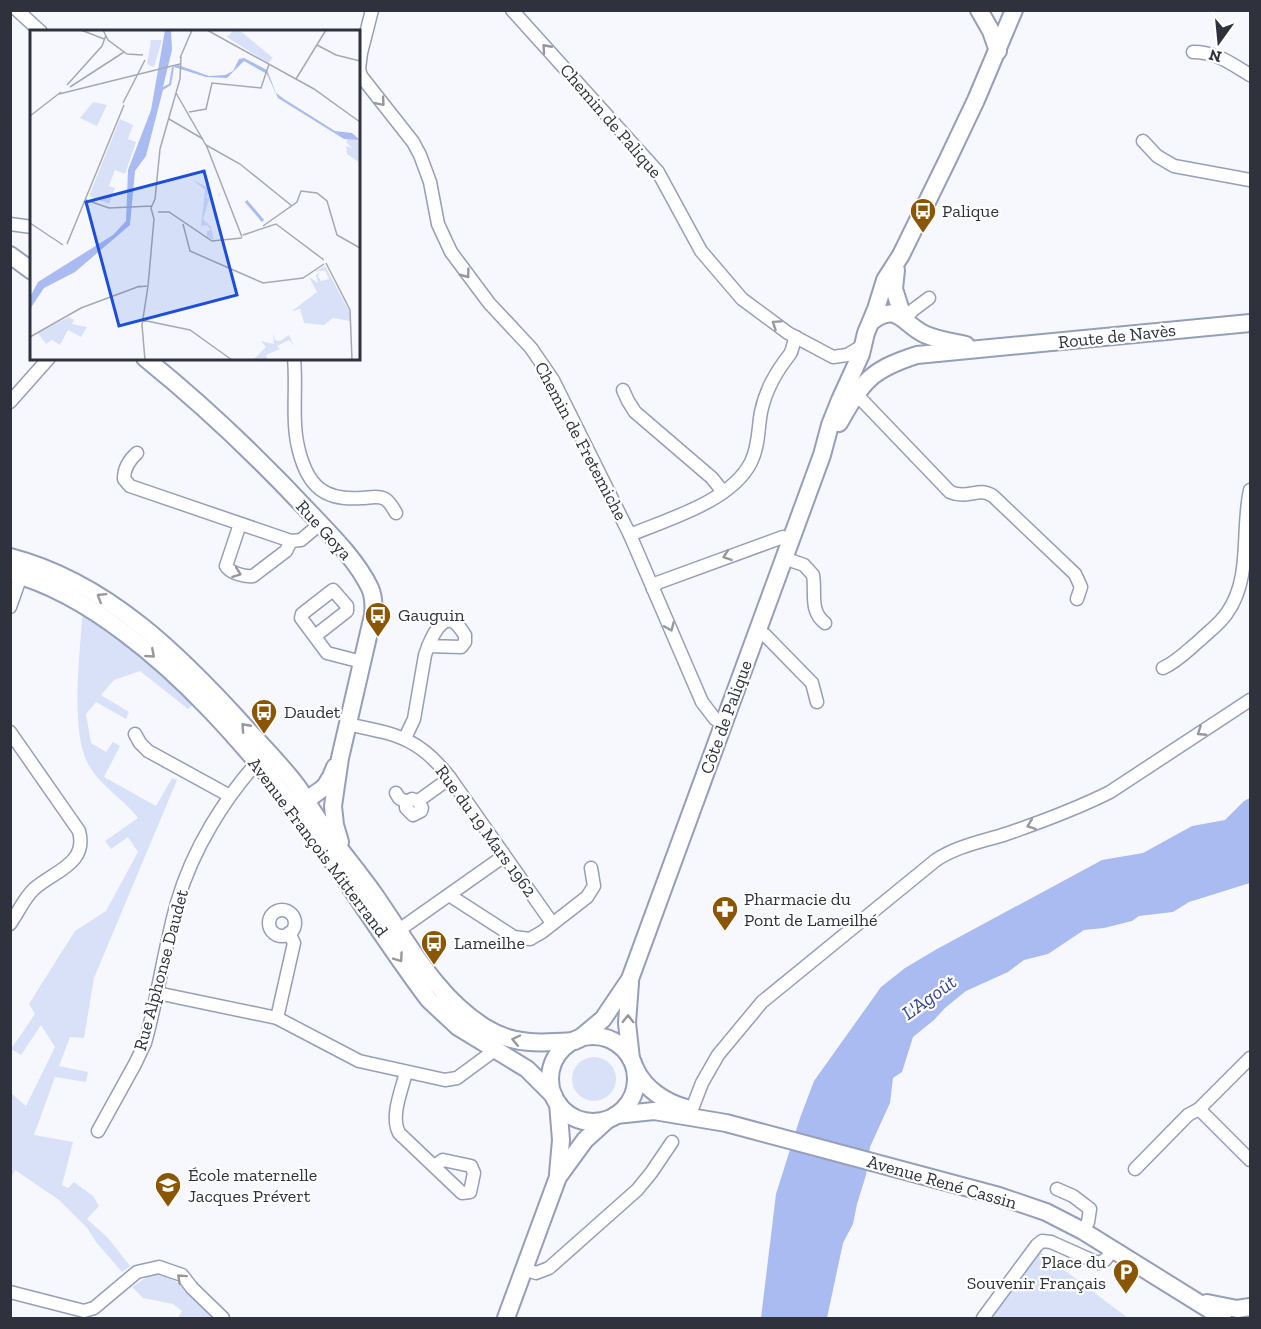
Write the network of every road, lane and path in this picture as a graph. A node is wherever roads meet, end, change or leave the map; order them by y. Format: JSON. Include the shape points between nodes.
{"nodes":[{"id":1,"x":17,"y":10,"type":"edge"},
{"id":2,"x":372,"y":10,"type":"edge"},
{"id":3,"x":512,"y":10,"type":"edge"},
{"id":4,"x":980,"y":12,"type":"edge"},
{"id":5,"x":1013,"y":13,"type":"edge"},
{"id":6,"x":39,"y":30,"type":"edge"},
{"id":7,"x":998,"y":51,"type":"junction"},
{"id":8,"x":1193,"y":52,"type":"dead end"},
{"id":9,"x":1251,"y":75,"type":"edge"},
{"id":10,"x":1143,"y":141,"type":"dead end"},
{"id":11,"x":1251,"y":180,"type":"edge"},
{"id":12,"x":10,"y":224,"type":"edge"},
{"id":13,"x":30,"y":227,"type":"edge"},
{"id":14,"x":10,"y":255,"type":"edge"},
{"id":15,"x":901,"y":255,"type":"junction"},
{"id":16,"x":30,"y":270,"type":"edge"},
{"id":17,"x":929,"y":298,"type":"dead end"},
{"id":18,"x":906,"y":320,"type":"junction"},
{"id":19,"x":871,"y":322,"type":"junction"},
{"id":20,"x":1251,"y":323,"type":"edge"},
{"id":21,"x":796,"y":337,"type":"junction"},
{"id":22,"x":864,"y":342,"type":"junction"},
{"id":23,"x":984,"y":348,"type":"junction"},
{"id":24,"x":47,"y":360,"type":"edge"},
{"id":25,"x":148,"y":360,"type":"edge"},
{"id":26,"x":294,"y":360,"type":"edge"},
{"id":27,"x":898,"y":361,"type":"junction"},
{"id":28,"x":623,"y":390,"type":"dead end"},
{"id":29,"x":857,"y":395,"type":"junction"},
{"id":30,"x":10,"y":402,"type":"edge"},
{"id":31,"x":137,"y":453,"type":"dead end"},
{"id":32,"x":822,"y":455,"type":"junction"},
{"id":33,"x":316,"y":488,"type":"junction"},
{"id":34,"x":1251,"y":490,"type":"edge"},
{"id":35,"x":723,"y":492,"type":"junction"},
{"id":36,"x":300,"y":503,"type":"junction"},
{"id":37,"x":396,"y":513,"type":"dead end"},
{"id":38,"x":240,"y":524,"type":"junction"},
{"id":39,"x":320,"y":524,"type":"junction"},
{"id":40,"x":630,"y":535,"type":"junction"},
{"id":41,"x":787,"y":538,"type":"junction"},
{"id":42,"x":291,"y":541,"type":"junction"},
{"id":43,"x":10,"y":557,"type":"edge"},
{"id":44,"x":784,"y":558,"type":"junction"},
{"id":45,"x":16,"y":574,"type":"edge"},
{"id":46,"x":654,"y":589,"type":"junction"},
{"id":47,"x":1077,"y":599,"type":"dead end"},
{"id":48,"x":10,"y":607,"type":"edge"},
{"id":49,"x":825,"y":622,"type":"dead end"},
{"id":50,"x":757,"y":633,"type":"junction"},
{"id":51,"x":315,"y":636,"type":"dead end"},
{"id":52,"x":428,"y":646,"type":"dead end"},
{"id":53,"x":362,"y":662,"type":"junction"},
{"id":54,"x":1163,"y":668,"type":"dead end"},
{"id":55,"x":1251,"y":700,"type":"edge"},
{"id":56,"x":817,"y":702,"type":"dead end"},
{"id":57,"x":719,"y":721,"type":"junction"},
{"id":58,"x":347,"y":724,"type":"junction"},
{"id":59,"x":10,"y":732,"type":"edge"},
{"id":60,"x":135,"y":734,"type":"dead end"},
{"id":61,"x":405,"y":738,"type":"junction"},
{"id":62,"x":262,"y":757,"type":"junction"},
{"id":63,"x":340,"y":758,"type":"junction"},
{"id":64,"x":450,"y":778,"type":"junction"},
{"id":65,"x":396,"y":793,"type":"dead end"},
{"id":66,"x":230,"y":796,"type":"junction"},
{"id":67,"x":333,"y":806,"type":"junction"},
{"id":68,"x":306,"y":809,"type":"junction"},
{"id":69,"x":347,"y":856,"type":"junction"},
{"id":70,"x":504,"y":856,"type":"junction"},
{"id":71,"x":591,"y":868,"type":"dead end"},
{"id":72,"x":449,"y":895,"type":"junction"},
{"id":73,"x":552,"y":923,"type":"junction"},
{"id":74,"x":10,"y":924,"type":"edge"},
{"id":75,"x":399,"y":930,"type":"junction"},
{"id":76,"x":289,"y":933,"type":"dead end"},
{"id":77,"x":630,"y":979,"type":"junction"},
{"id":78,"x":157,"y":993,"type":"junction"},
{"id":79,"x":276,"y":1018,"type":"junction"},
{"id":80,"x":577,"y":1040,"type":"junction"},
{"id":81,"x":495,"y":1050,"type":"junction"},
{"id":82,"x":1251,"y":1058,"type":"edge"},
{"id":83,"x":633,"y":1063,"type":"junction"},
{"id":84,"x":406,"y":1072,"type":"junction"},
{"id":85,"x":556,"y":1099,"type":"junction"},
{"id":86,"x":692,"y":1109,"type":"junction"},
{"id":87,"x":1199,"y":1109,"type":"junction"},
{"id":88,"x":612,"y":1117,"type":"junction"},
{"id":89,"x":726,"y":1123,"type":"junction"},
{"id":90,"x":98,"y":1131,"type":"dead end"},
{"id":91,"x":672,"y":1142,"type":"dead end"},
{"id":92,"x":1251,"y":1160,"type":"edge"},
{"id":93,"x":434,"y":1166,"type":"dead end"},
{"id":94,"x":1135,"y":1169,"type":"dead end"},
{"id":95,"x":558,"y":1177,"type":"junction"},
{"id":96,"x":1057,"y":1189,"type":"dead end"},
{"id":97,"x":1083,"y":1231,"type":"junction"},
{"id":98,"x":1113,"y":1250,"type":"junction"},
{"id":99,"x":524,"y":1269,"type":"junction"},
{"id":100,"x":1146,"y":1271,"type":"junction"},
{"id":101,"x":10,"y":1292,"type":"edge"},
{"id":102,"x":1192,"y":1299,"type":"junction"},
{"id":103,"x":1251,"y":1307,"type":"edge"},
{"id":104,"x":223,"y":1318,"type":"edge"},
{"id":105,"x":506,"y":1318,"type":"edge"},
{"id":106,"x":983,"y":1318,"type":"edge"},
{"id":107,"x":1203,"y":1318,"type":"edge"},
{"id":108,"x":1223,"y":1318,"type":"edge"}],
"edges":[{"from":1,"to":6,"type":"street"},
{"from":2,"to":40,"type":"street","name":"Chemin de Fretemiche","one_way":true,"via":[[360,63],[363,79],[420,155],[438,224],[451,252],[546,370]]},
{"from":21,"to":3,"type":"street","name":"Chemin de Palique","one_way":true,"via":[[752,308],[731,288],[701,251],[658,172]]},
{"from":4,"to":5,"type":"main road","via":[[1000,21]]},
{"from":4,"to":7,"type":"main road"},
{"from":5,"to":7,"type":"main road"},
{"from":7,"to":15,"type":"main road"},
{"from":8,"to":9,"type":"street","via":[[1217,55]]},
{"from":10,"to":11,"type":"street","via":[[1174,166]]},
{"from":12,"to":13,"type":"street"},
{"from":14,"to":16,"type":"main road"},
{"from":15,"to":18,"type":"main road","via":[[894,289]]},
{"from":15,"to":19,"type":"main road","via":[[885,280]]},
{"from":17,"to":18,"type":"street"},
{"from":18,"to":19,"type":"main road","via":[[886,314]]},
{"from":18,"to":23,"type":"main road","via":[[932,338]]},
{"from":18,"to":27,"type":"main road","via":[[915,339],[905,358]]},
{"from":19,"to":22,"type":"main road"},
{"from":20,"to":23,"type":"main road","name":"Route de Navès"},
{"from":21,"to":22,"type":"street","name":"Chemin de Palique","via":[[837,358],[854,352]]},
{"from":21,"to":35,"type":"street","via":[[769,387],[751,463]]},
{"from":22,"to":27,"type":"main road","via":[[876,359]]},
{"from":22,"to":32,"type":"main road"},
{"from":23,"to":27,"type":"main road","name":"Route de Navès","via":[[917,355]]},
{"from":24,"to":30,"type":"street"},
{"from":25,"to":36,"type":"main road","name":"Rue Goya","via":[[236,436]]},
{"from":26,"to":33,"type":"street","via":[[297,440],[304,468]]},
{"from":27,"to":29,"type":"main road","via":[[870,376]]},
{"from":28,"to":35,"type":"street","via":[[636,412]]},
{"from":29,"to":32,"type":"main road"},
{"from":29,"to":47,"type":"street","via":[[950,492],[965,496],[989,493],[1020,520],[1076,574],[1081,587]]},
{"from":31,"to":38,"type":"street","via":[[124,475],[130,486]]},
{"from":32,"to":41,"type":"main road","name":"Côte de Palique"},
{"from":33,"to":36,"type":"street"},
{"from":33,"to":37,"type":"street","via":[[353,499],[381,497]]},
{"from":34,"to":54,"type":"street","via":[[1236,596],[1218,623]]},
{"from":35,"to":40,"type":"street"},
{"from":36,"to":39,"type":"main road","name":"Rue Goya"},
{"from":38,"to":42,"type":"street"},
{"from":38,"to":42,"type":"street","one_way":true,"via":[[226,566],[247,576],[253,576],[286,551]]},
{"from":39,"to":42,"type":"street","via":[[301,540]]},
{"from":39,"to":53,"type":"main road","name":"Rue Goya","via":[[355,565],[371,591],[373,615]]},
{"from":40,"to":46,"type":"street","name":"Chemin de Fretemiche"},
{"from":41,"to":44,"type":"main road","name":"Côte de Palique"},
{"from":41,"to":46,"type":"street","one_way":true,"via":[[657,583]]},
{"from":62,"to":43,"type":"main road","name":"Avenue François Mitterrand","one_way":true,"via":[[191,670],[138,623],[69,579]]},
{"from":44,"to":49,"type":"street","via":[[804,565],[813,575],[814,607]]},
{"from":44,"to":50,"type":"main road","name":"Côte de Palique"},
{"from":45,"to":48,"type":"street"},
{"from":45,"to":62,"type":"main road","name":"Avenue François Mitterrand","one_way":true,"via":[[49,586],[110,622],[147,650]]},
{"from":46,"to":57,"type":"street","name":"Chemin de Fretemiche","one_way":true,"via":[[699,695]]},
{"from":50,"to":56,"type":"street","via":[[765,635],[812,683]]},
{"from":50,"to":57,"type":"main road","name":"Côte de Palique"},
{"from":51,"to":53,"type":"street","via":[[329,654]]},
{"from":52,"to":61,"type":"street","via":[[414,719]]},
{"from":53,"to":58,"type":"main road","name":"Rue Goya"},
{"from":55,"to":86,"type":"street","one_way":true,"via":[[1110,792],[1024,828],[948,852],[936,860],[762,1002],[718,1055]]},
{"from":57,"to":77,"type":"main road","name":"Côte de Palique"},
{"from":58,"to":61,"type":"street","name":"Rue du 19 Mars 1962"},
{"from":58,"to":63,"type":"main road","name":"Rue Goya"},
{"from":59,"to":74,"type":"street","via":[[79,831],[81,847],[74,860],[30,893]]},
{"from":60,"to":66,"type":"street","via":[[148,751]]},
{"from":61,"to":64,"type":"street","name":"Rue du 19 Mars 1962","via":[[429,755]]},
{"from":62,"to":66,"type":"street","name":"Rue Alphonse Daudet"},
{"from":62,"to":68,"type":"main road","name":"Avenue François Mitterrand"},
{"from":62,"to":68,"type":"main road","name":"Avenue François Mitterrand","via":[[306,792]]},
{"from":63,"to":67,"type":"main road","name":"Rue Goya"},
{"from":63,"to":68,"type":"main road","name":"Rue Goya","via":[[328,783]]},
{"from":64,"to":65,"type":"street","via":[[412,802]]},
{"from":64,"to":70,"type":"street","name":"Rue du 19 Mars 1962"},
{"from":66,"to":78,"type":"street","name":"Rue Alphonse Daudet","via":[[184,884]]},
{"from":67,"to":68,"type":"main road","via":[[323,814]]},
{"from":67,"to":69,"type":"main road","name":"Rue Goya","via":[[336,830]]},
{"from":68,"to":69,"type":"main road","name":"Avenue François Mitterrand"},
{"from":68,"to":81,"type":"main road","name":"Avenue François Mitterrand","one_way":true,"via":[[429,1000],[458,1027]]},
{"from":69,"to":75,"type":"main road","name":"Avenue François Mitterrand"},
{"from":70,"to":72,"type":"street"},
{"from":70,"to":73,"type":"street","name":"Rue du 19 Mars 1962"},
{"from":71,"to":73,"type":"street","via":[[591,892]]},
{"from":72,"to":73,"type":"street","via":[[520,939],[534,937]]},
{"from":72,"to":75,"type":"street"},
{"from":80,"to":75,"type":"main road","name":"Avenue François Mitterrand","one_way":true,"via":[[524,1042],[506,1038],[480,1024],[443,991]]},
{"from":76,"to":79,"type":"street","via":[[294,943]]},
{"from":77,"to":80,"type":"main road","name":"Côte de Palique","via":[[603,1019]]},
{"from":83,"to":77,"type":"main road","name":"Côte de Palique","one_way":true,"via":[[627,1023]]},
{"from":78,"to":79,"type":"street"},
{"from":78,"to":90,"type":"street","name":"Rue Alphonse Daudet","via":[[145,1043]]},
{"from":79,"to":84,"type":"street","via":[[359,1061]]},
{"from":80,"to":83,"type":"main road","via":[[591,1036],[614,1042]]},
{"from":80,"to":85,"type":"main road","via":[[564,1048],[551,1070]]},
{"from":81,"to":84,"type":"street","via":[[451,1080]]},
{"from":81,"to":85,"type":"main road","name":"Avenue François Mitterrand","via":[[526,1069]]},
{"from":82,"to":87,"type":"street"},
{"from":83,"to":86,"type":"main road","name":"Avenue René Cassin","via":[[639,1078],[654,1092]]},
{"from":83,"to":88,"type":"main road","via":[[636,1078],[631,1099]]},
{"from":84,"to":93,"type":"street","via":[[396,1126]]},
{"from":85,"to":88,"type":"main road","via":[[567,1113],[580,1120],[593,1122]]},
{"from":85,"to":95,"type":"main road","via":[[561,1140]]},
{"from":86,"to":89,"type":"main road","name":"Avenue René Cassin"},
{"from":87,"to":92,"type":"street"},
{"from":87,"to":94,"type":"street","via":[[1188,1115]]},
{"from":88,"to":89,"type":"main road","name":"Avenue René Cassin","via":[[654,1110]]},
{"from":88,"to":95,"type":"main road","via":[[585,1140]]},
{"from":89,"to":97,"type":"main road","name":"Avenue René Cassin","via":[[999,1196],[1046,1212]]},
{"from":91,"to":99,"type":"street","via":[[637,1190],[549,1268],[536,1274]]},
{"from":95,"to":99,"type":"main road"},
{"from":96,"to":97,"type":"street","via":[[1090,1209]]},
{"from":97,"to":98,"type":"main road","name":"Avenue René Cassin"},
{"from":98,"to":100,"type":"main road","name":"Avenue René Cassin"},
{"from":98,"to":106,"type":"street","via":[[1098,1263],[1042,1241]]},
{"from":99,"to":105,"type":"main road"},
{"from":100,"to":102,"type":"main road"},
{"from":100,"to":107,"type":"main road","via":[[1180,1303]]},
{"from":104,"to":101,"type":"street","one_way":true,"via":[[182,1275],[159,1267],[137,1272],[94,1308],[84,1311]]},
{"from":102,"to":103,"type":"main road","via":[[1225,1308]]},
{"from":102,"to":108,"type":"main road"}]}
